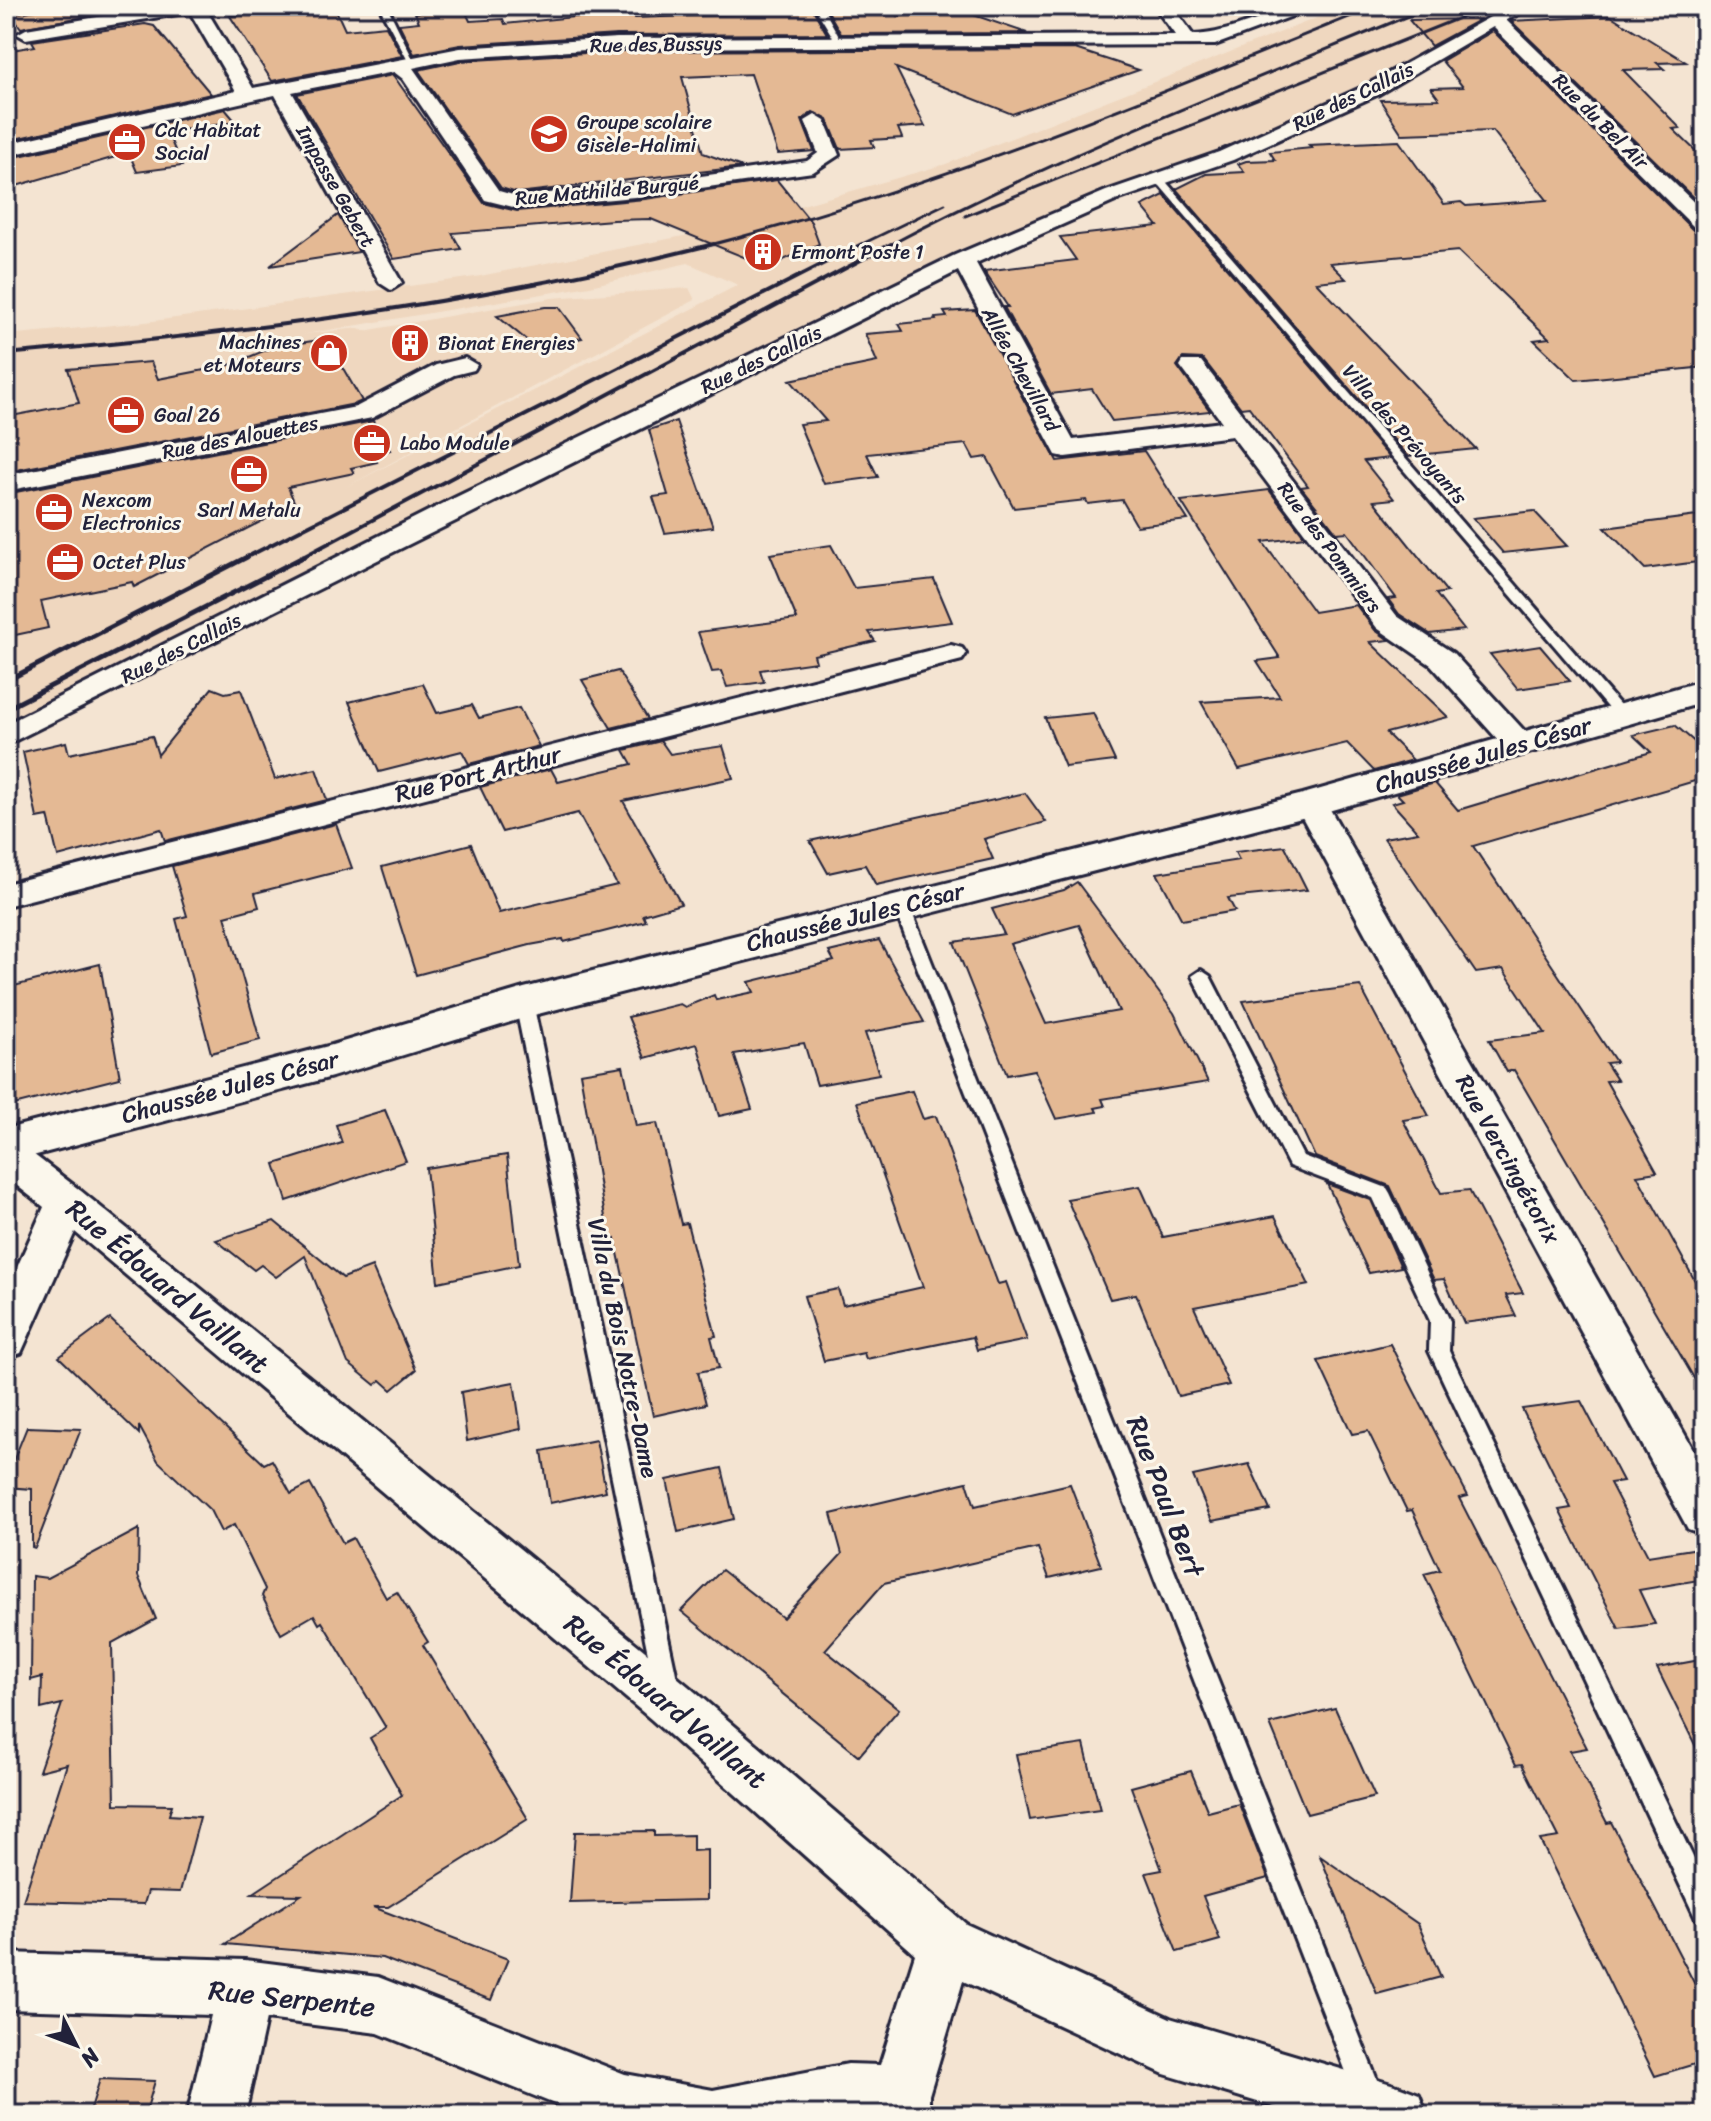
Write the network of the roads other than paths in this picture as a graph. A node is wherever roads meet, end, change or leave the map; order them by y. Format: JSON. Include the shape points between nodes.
{"nodes":[{"id":1,"x":195,"y":6,"type":"edge"},
{"id":2,"x":383,"y":6,"type":"edge"},
{"id":3,"x":818,"y":6,"type":"edge"},
{"id":4,"x":1163,"y":6,"type":"edge"},
{"id":5,"x":1310,"y":6,"type":"edge"},
{"id":6,"x":1526,"y":6,"type":"edge"},
{"id":7,"x":1494,"y":20,"type":"junction"},
{"id":8,"x":26,"y":34,"type":"dead end"},
{"id":9,"x":1188,"y":41,"type":"junction"},
{"id":10,"x":840,"y":42,"type":"junction"},
{"id":11,"x":406,"y":64,"type":"junction"},
{"id":12,"x":281,"y":89,"type":"junction"},
{"id":13,"x":248,"y":95,"type":"junction"},
{"id":14,"x":815,"y":121,"type":"dead end"},
{"id":15,"x":6,"y":150,"type":"edge"},
{"id":16,"x":1158,"y":178,"type":"junction"},
{"id":17,"x":1705,"y":225,"type":"edge"},
{"id":18,"x":963,"y":260,"type":"junction"},
{"id":19,"x":391,"y":283,"type":"dead end"},
{"id":20,"x":465,"y":365,"type":"dead end"},
{"id":21,"x":1192,"y":366,"type":"dead end"},
{"id":22,"x":1239,"y":428,"type":"junction"},
{"id":23,"x":6,"y":483,"type":"edge"},
{"id":24,"x":951,"y":654,"type":"dead end"},
{"id":25,"x":1705,"y":691,"type":"edge"},
{"id":26,"x":1622,"y":716,"type":"junction"},
{"id":27,"x":6,"y":736,"type":"edge"},
{"id":28,"x":1519,"y":744,"type":"junction"},
{"id":29,"x":1311,"y":804,"type":"junction"},
{"id":30,"x":6,"y":895,"type":"edge"},
{"id":31,"x":901,"y":905,"type":"junction"},
{"id":32,"x":1201,"y":976,"type":"dead end"},
{"id":33,"x":524,"y":1003,"type":"junction"},
{"id":34,"x":6,"y":1146,"type":"edge"},
{"id":35,"x":6,"y":1155,"type":"edge"},
{"id":36,"x":67,"y":1202,"type":"junction"},
{"id":37,"x":6,"y":1340,"type":"edge"},
{"id":38,"x":1705,"y":1514,"type":"edge"},
{"id":39,"x":670,"y":1703,"type":"junction"},
{"id":40,"x":1705,"y":1910,"type":"edge"},
{"id":41,"x":946,"y":1944,"type":"junction"},
{"id":42,"x":6,"y":1981,"type":"edge"},
{"id":43,"x":245,"y":1988,"type":"junction"},
{"id":44,"x":900,"y":2105,"type":"edge"},
{"id":45,"x":1387,"y":2112,"type":"edge"},
{"id":46,"x":216,"y":2115,"type":"edge"},
{"id":47,"x":702,"y":2115,"type":"edge"},
{"id":48,"x":724,"y":2115,"type":"edge"}],
"edges":[{"from":1,"to":8,"type":"street"},
{"from":1,"to":13,"type":"street"},
{"from":2,"to":11,"type":"lane"},
{"from":3,"to":10,"type":"lane"},
{"from":4,"to":9,"type":"street"},
{"from":5,"to":9,"type":"street","name":"Rue des Bussys","via":[[1225,38]]},
{"from":6,"to":7,"type":"street","name":"Rue des Callais"},
{"from":7,"to":16,"type":"street","name":"Rue des Callais","via":[[1372,90],[1226,156]]},
{"from":7,"to":17,"type":"street","name":"Rue du Bel Air"},
{"from":9,"to":10,"type":"street","name":"Rue des Bussys"},
{"from":10,"to":11,"type":"street","name":"Rue des Bussys","via":[[543,46]]},
{"from":11,"to":12,"type":"street","name":"Rue des Bussys"},
{"from":11,"to":14,"type":"street","name":"Rue Mathilde Burgué","via":[[492,196],[517,202],[813,166],[829,155]]},
{"from":12,"to":13,"type":"street","name":"Rue des Bussys"},
{"from":12,"to":19,"type":"street","name":"Impasse Gebert"},
{"from":13,"to":15,"type":"street","name":"Rue des Bussys"},
{"from":16,"to":18,"type":"street","name":"Rue des Callais"},
{"from":16,"to":26,"type":"lane","name":"Villa des Prévoyants"},
{"from":18,"to":22,"type":"street","name":"Allée Chevillard","via":[[1065,449]]},
{"from":18,"to":27,"type":"street","name":"Rue des Callais"},
{"from":20,"to":23,"type":"street","name":"Rue des Alouettes","via":[[363,413]]},
{"from":21,"to":22,"type":"street","name":"Rue des Pommiers"},
{"from":22,"to":28,"type":"street","name":"Rue des Pommiers","via":[[1387,622],[1442,659]]},
{"from":24,"to":30,"type":"street","name":"Rue Port Arthur"},
{"from":25,"to":26,"type":"street","name":"Chaussée Jules César"},
{"from":26,"to":28,"type":"street","name":"Chaussée Jules César"},
{"from":28,"to":29,"type":"street","name":"Chaussée Jules César"},
{"from":29,"to":31,"type":"street","name":"Chaussée Jules César"},
{"from":29,"to":38,"type":"street","name":"Rue Vercingétorix"},
{"from":31,"to":33,"type":"street","name":"Chaussée Jules César"},
{"from":31,"to":45,"type":"lane","name":"Rue Paul Bert"},
{"from":32,"to":40,"type":"lane","via":[[1296,1161],[1380,1193],[1440,1321],[1439,1351]]},
{"from":33,"to":34,"type":"street","name":"Chaussée Jules César","via":[[332,1061]]},
{"from":33,"to":39,"type":"lane","name":"Villa du Bois Notre-Dame"},
{"from":35,"to":36,"type":"street","name":"Rue Édouard Vaillant"},
{"from":36,"to":37,"type":"street"},
{"from":36,"to":39,"type":"street","name":"Rue Édouard Vaillant"},
{"from":39,"to":41,"type":"street","name":"Rue Édouard Vaillant"},
{"from":41,"to":44,"type":"street"},
{"from":41,"to":45,"type":"street","name":"Rue Édouard Vaillant","via":[[1164,2045]]},
{"from":42,"to":43,"type":"street","name":"Rue Serpente"},
{"from":43,"to":46,"type":"street"},
{"from":43,"to":47,"type":"street","name":"Rue Serpente","via":[[378,2005],[625,2103]]},
{"from":44,"to":48,"type":"street","via":[[848,2093]]}]}
